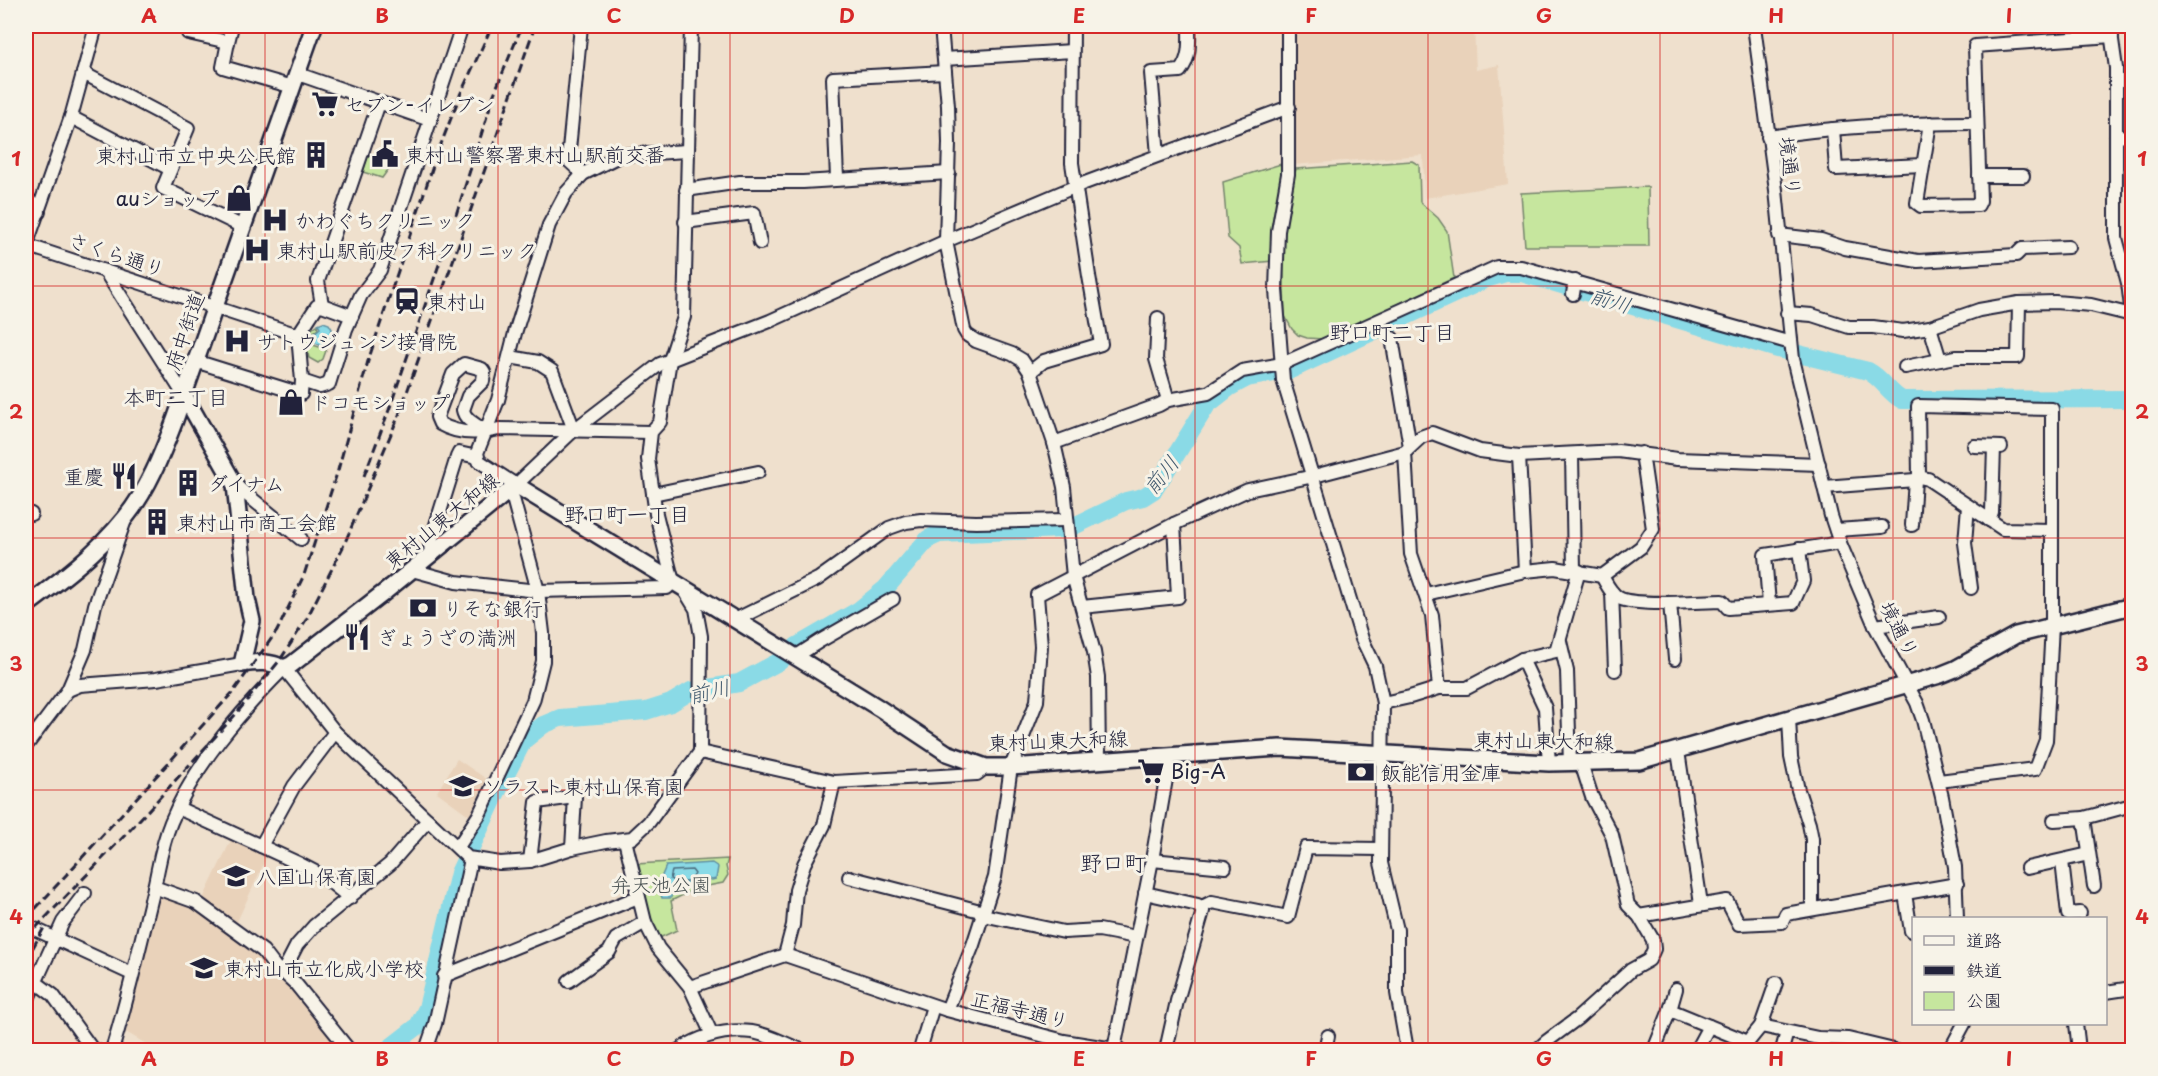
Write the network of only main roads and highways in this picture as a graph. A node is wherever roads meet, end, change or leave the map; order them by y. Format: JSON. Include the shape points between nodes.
{"nodes":[{"id":1,"x":314,"y":26,"type":"edge"},
{"id":2,"x":184,"y":396,"type":"junction"},
{"id":3,"x":26,"y":606,"type":"edge"},
{"id":4,"x":2133,"y":606,"type":"edge"}],
"edges":[{"from":1,"to":2,"type":"main road","name":"府中街道"},
{"from":2,"to":3,"type":"main road","name":"府中街道","via":[[166,445],[126,518],[84,560]]},
{"from":2,"to":4,"type":"main road","name":"東村山東大和線","via":[[235,485],[252,621],[242,664],[265,663],[284,668],[513,488],[678,585],[947,753],[986,767],[1280,748],[1575,764],[1639,761],[1955,669],[2016,635]]}]}
